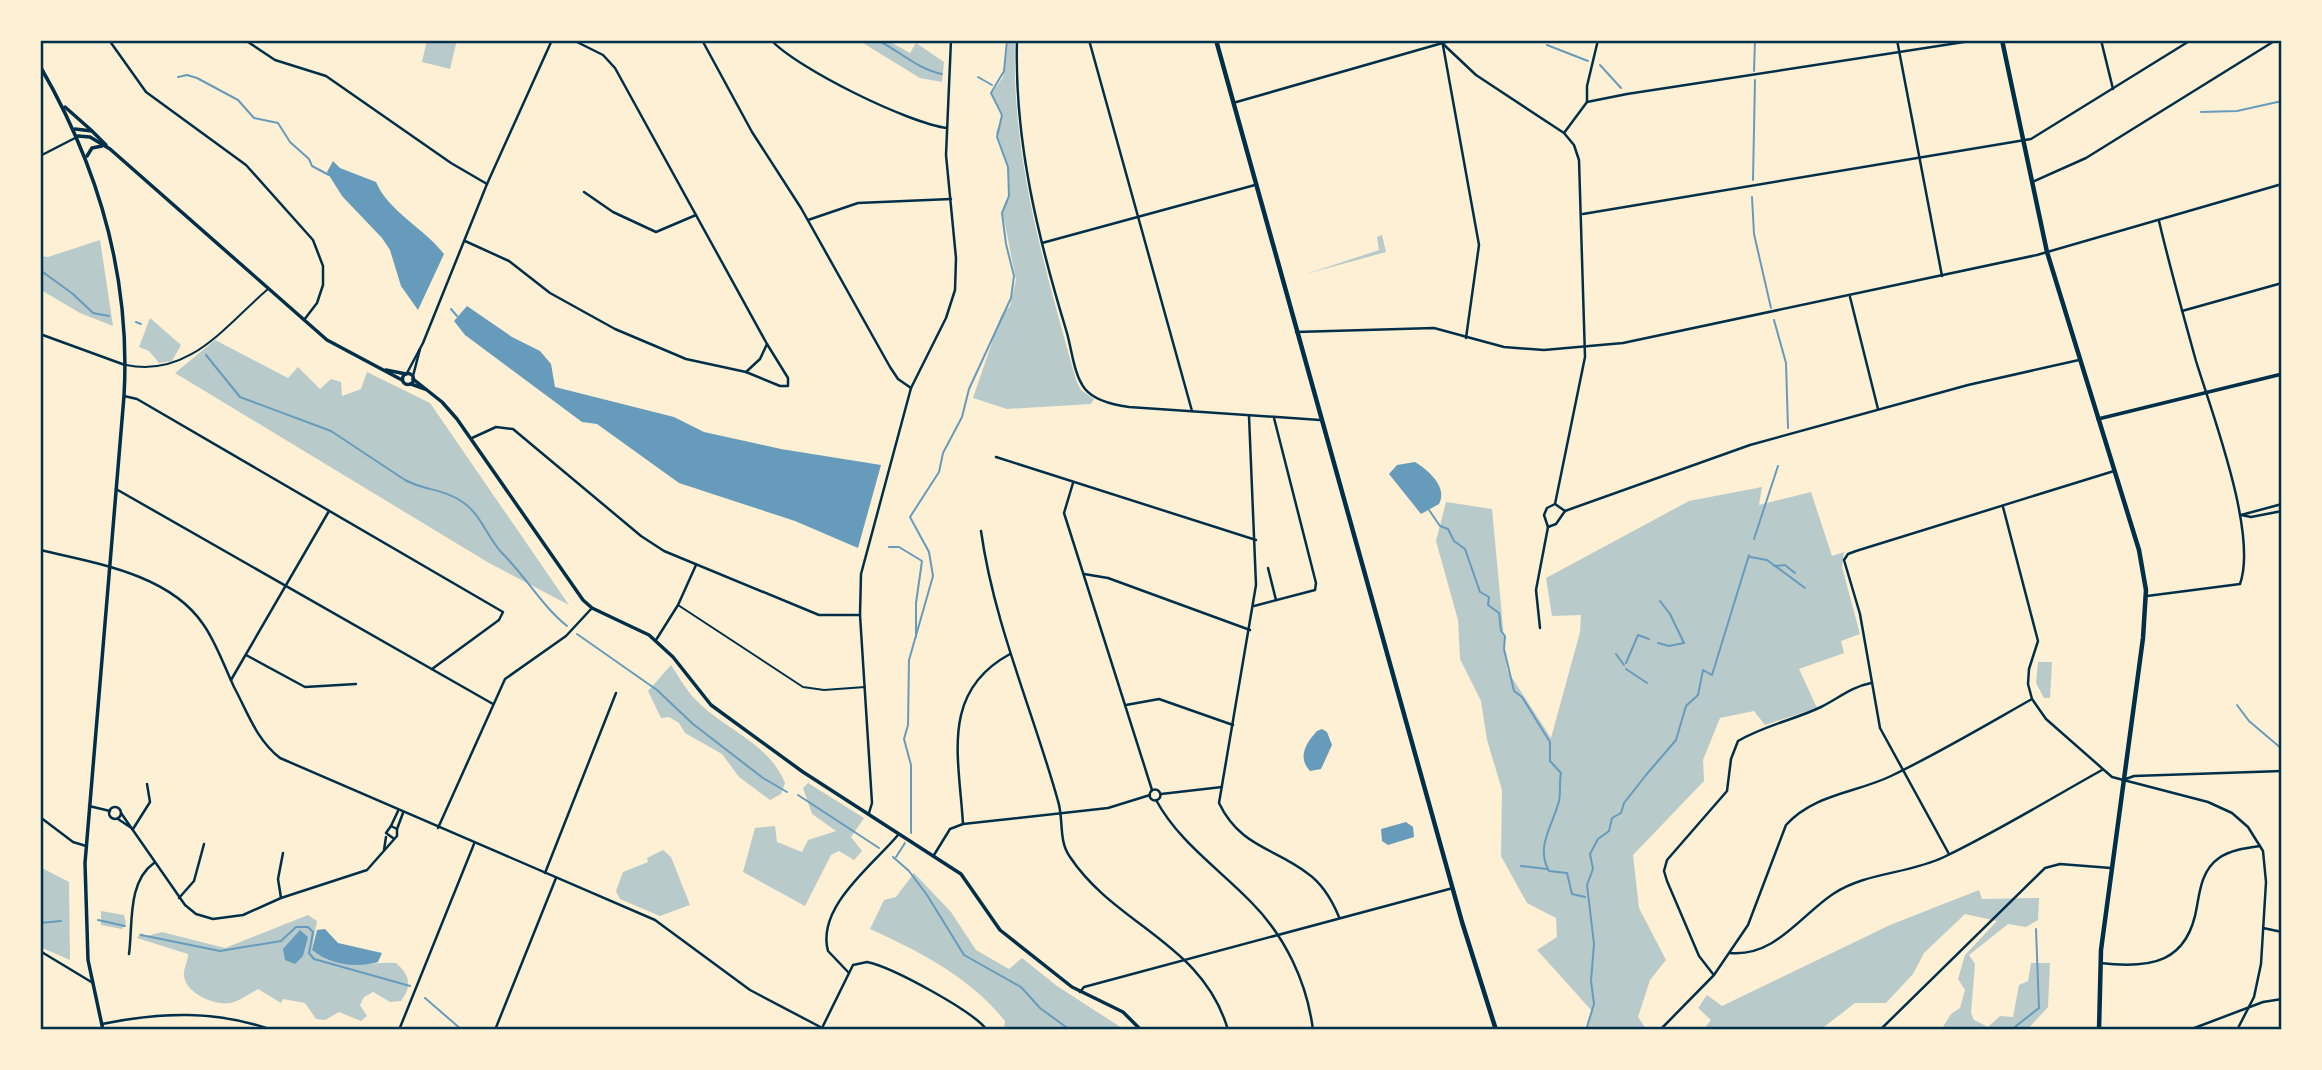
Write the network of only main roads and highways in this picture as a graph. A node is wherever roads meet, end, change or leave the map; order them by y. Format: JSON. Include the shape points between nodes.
{"nodes":[{"id":1,"x":1216,"y":40,"type":"edge"},
{"id":2,"x":2002,"y":40,"type":"edge"},
{"id":3,"x":1496,"y":1030,"type":"edge"},
{"id":4,"x":2099,"y":1030,"type":"edge"}],
"edges":[{"from":1,"to":3,"type":"main road"},
{"from":2,"to":4,"type":"main road","via":[[2046,252],[2143,569],[2147,596],[2100,964]]}]}
